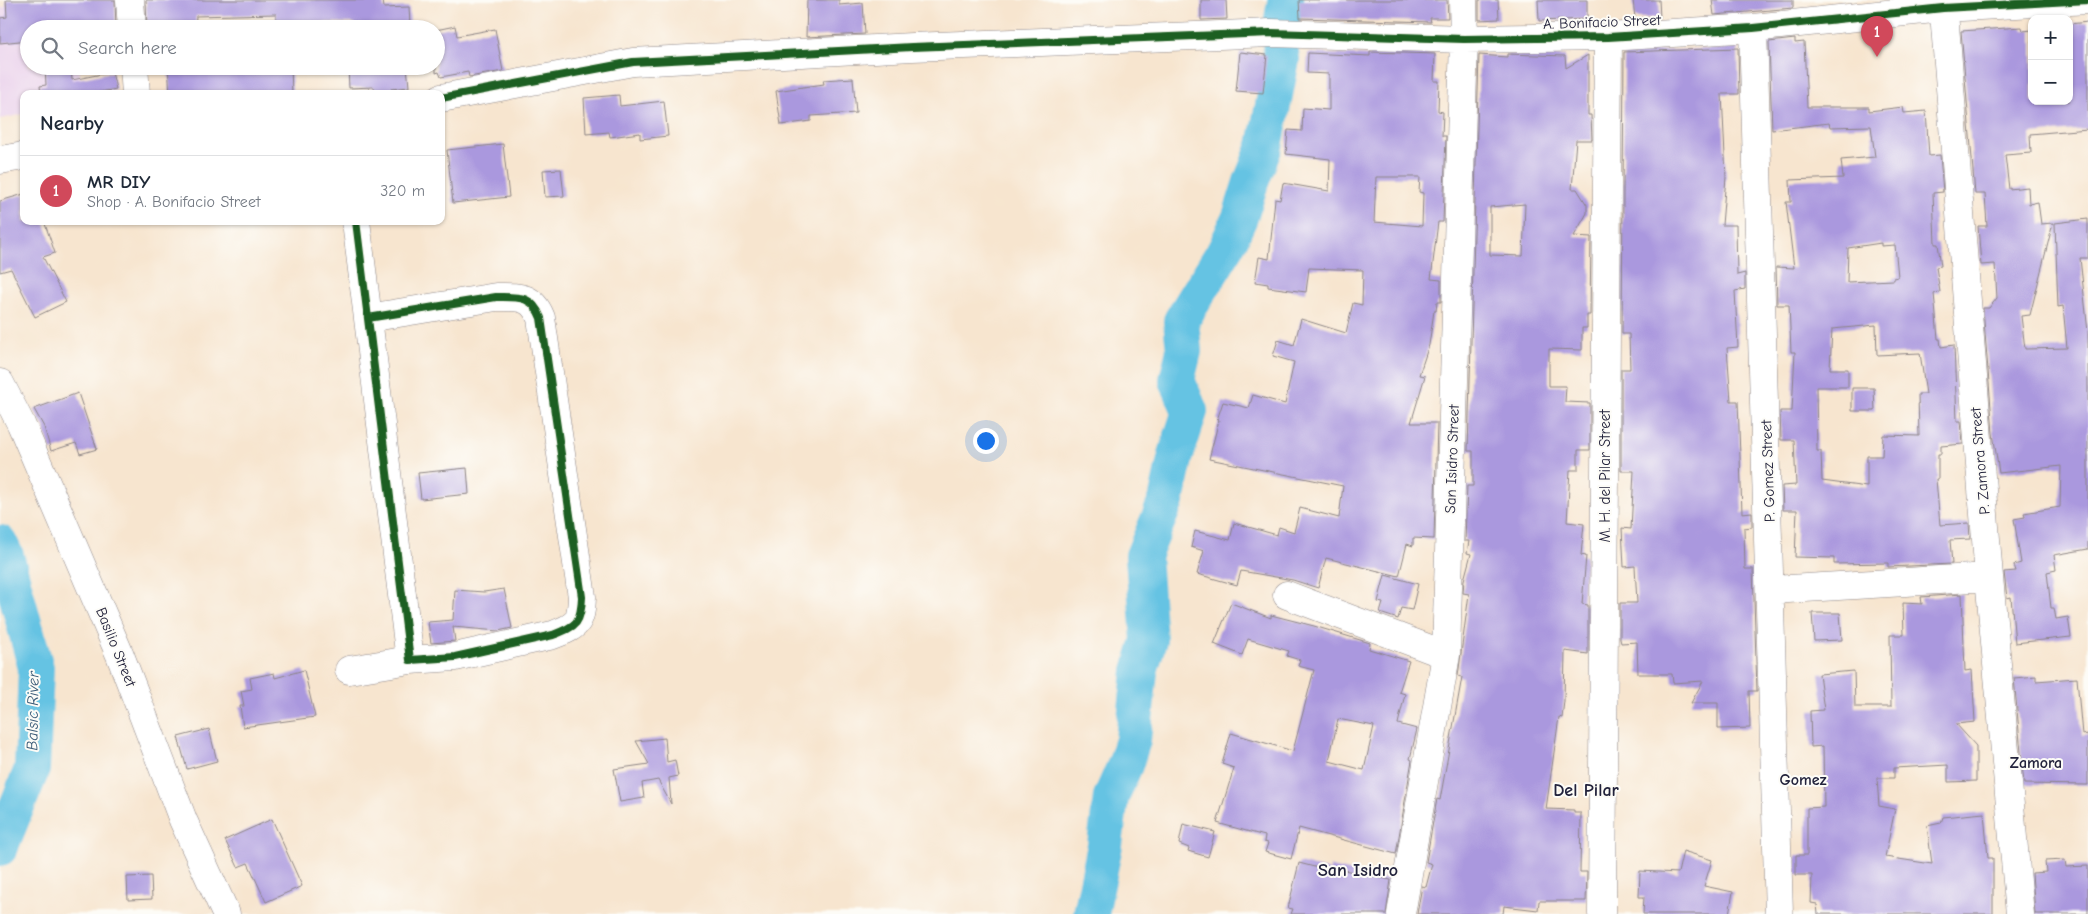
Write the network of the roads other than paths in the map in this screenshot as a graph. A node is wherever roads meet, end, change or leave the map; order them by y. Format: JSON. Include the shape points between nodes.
{"nodes":[{"id":1,"x":130,"y":0,"type":"edge"},
{"id":2,"x":1463,"y":0,"type":"edge"},
{"id":3,"x":2088,"y":0,"type":"edge"},
{"id":4,"x":1943,"y":4,"type":"edge"},
{"id":5,"x":131,"y":20,"type":"edge"},
{"id":6,"x":1753,"y":28,"type":"junction"},
{"id":7,"x":1608,"y":37,"type":"junction"},
{"id":8,"x":1464,"y":39,"type":"junction"},
{"id":9,"x":135,"y":75,"type":"edge"},
{"id":10,"x":136,"y":90,"type":"edge"},
{"id":11,"x":445,"y":97,"type":"edge"},
{"id":12,"x":20,"y":157,"type":"edge"},
{"id":13,"x":0,"y":160,"type":"edge"},
{"id":14,"x":356,"y":225,"type":"edge"},
{"id":15,"x":368,"y":318,"type":"junction"},
{"id":16,"x":0,"y":383,"type":"edge"},
{"id":17,"x":1989,"y":577,"type":"junction"},
{"id":18,"x":1772,"y":590,"type":"junction"},
{"id":19,"x":1287,"y":594,"type":"dead end"},
{"id":20,"x":1446,"y":655,"type":"junction"},
{"id":21,"x":410,"y":660,"type":"junction"},
{"id":22,"x":349,"y":670,"type":"dead end"},
{"id":23,"x":226,"y":914,"type":"edge"},
{"id":24,"x":1401,"y":914,"type":"edge"},
{"id":25,"x":1602,"y":914,"type":"edge"},
{"id":26,"x":1779,"y":914,"type":"edge"},
{"id":27,"x":2020,"y":914,"type":"edge"}],
"edges":[{"from":1,"to":5,"type":"street"},
{"from":2,"to":8,"type":"street","name":"San Isidro Street"},
{"from":3,"to":4,"type":"street","name":"A. Bonifacio Street"},
{"from":4,"to":6,"type":"street","name":"A. Bonifacio Street"},
{"from":4,"to":17,"type":"street","name":"P. Zamora Street"},
{"from":6,"to":7,"type":"street","name":"A. Bonifacio Street"},
{"from":6,"to":18,"type":"street","name":"P. Gomez Street"},
{"from":7,"to":8,"type":"street","name":"A. Bonifacio Street"},
{"from":7,"to":25,"type":"street","name":"M. H. del Pilar Street"},
{"from":8,"to":11,"type":"street","name":"A. Bonifacio Street","via":[[1283,33],[912,47],[633,62]]},
{"from":8,"to":20,"type":"street","name":"San Isidro Street"},
{"from":9,"to":10,"type":"street"},
{"from":12,"to":13,"type":"street"},
{"from":14,"to":15,"type":"street"},
{"from":15,"to":21,"type":"street"},
{"from":15,"to":21,"type":"street","via":[[496,298],[516,297],[537,307],[582,597],[578,623],[553,635],[455,657]]},
{"from":16,"to":23,"type":"street","name":"Basilio Street","via":[[21,424],[116,646],[183,820]]},
{"from":17,"to":18,"type":"street"},
{"from":17,"to":27,"type":"street","name":"P. Zamora Street"},
{"from":18,"to":26,"type":"street","name":"P. Gomez Street"},
{"from":19,"to":20,"type":"street"},
{"from":20,"to":24,"type":"street","name":"San Isidro Street"},
{"from":21,"to":22,"type":"street"}]}
